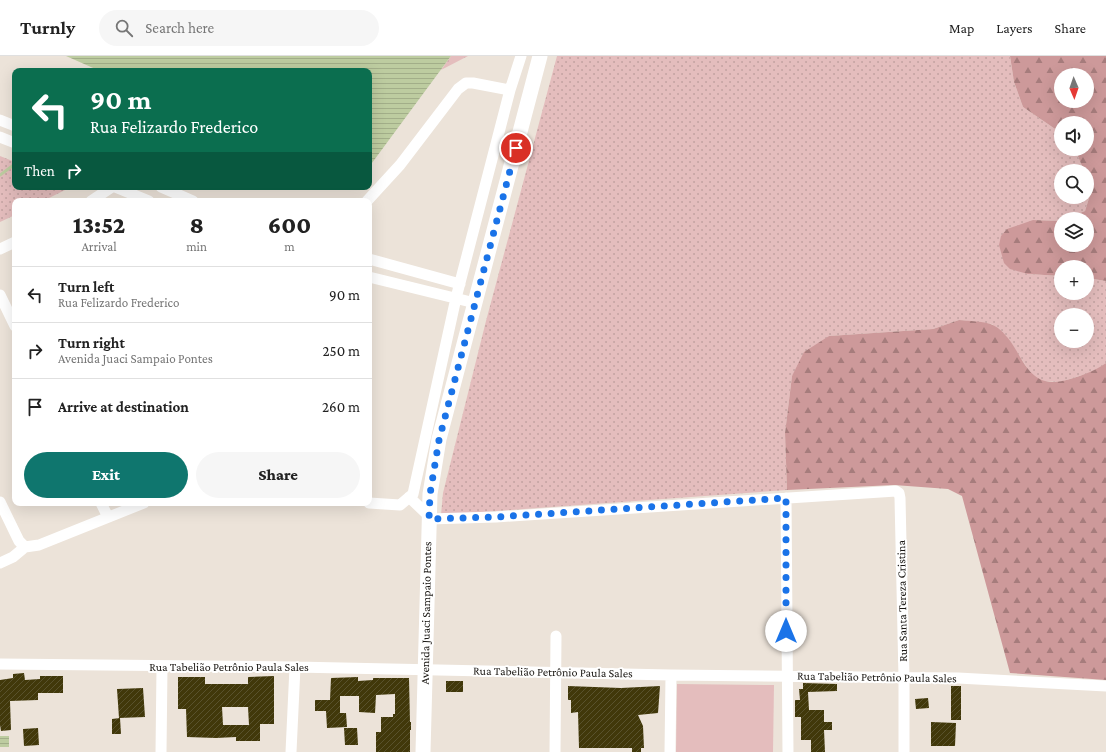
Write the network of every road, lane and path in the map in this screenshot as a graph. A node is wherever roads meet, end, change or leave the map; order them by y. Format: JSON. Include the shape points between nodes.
{"nodes":[{"id":1,"x":521,"y":56,"type":"edge"},
{"id":2,"x":540,"y":56,"type":"edge"},
{"id":3,"x":510,"y":90,"type":"junction"},
{"id":4,"x":0,"y":120,"type":"edge"},
{"id":5,"x":12,"y":125,"type":"edge"},
{"id":6,"x":0,"y":136,"type":"edge"},
{"id":7,"x":12,"y":142,"type":"edge"},
{"id":8,"x":109,"y":190,"type":"edge"},
{"id":9,"x":122,"y":190,"type":"edge"},
{"id":10,"x":167,"y":190,"type":"edge"},
{"id":11,"x":96,"y":198,"type":"edge"},
{"id":12,"x":142,"y":198,"type":"edge"},
{"id":13,"x":186,"y":198,"type":"edge"},
{"id":14,"x":370,"y":198,"type":"edge"},
{"id":15,"x":12,"y":243,"type":"edge"},
{"id":16,"x":0,"y":249,"type":"edge"},
{"id":17,"x":372,"y":260,"type":"edge"},
{"id":18,"x":372,"y":279,"type":"edge"},
{"id":19,"x":460,"y":284,"type":"junction"},
{"id":20,"x":0,"y":295,"type":"edge"},
{"id":21,"x":456,"y":298,"type":"junction"},
{"id":22,"x":476,"y":303,"type":"junction"},
{"id":23,"x":12,"y":320,"type":"edge"},
{"id":24,"x":409,"y":497,"type":"junction"},
{"id":25,"x":786,"y":498,"type":"junction"},
{"id":26,"x":0,"y":502,"type":"edge"},
{"id":27,"x":372,"y":503,"type":"edge"},
{"id":28,"x":102,"y":506,"type":"edge"},
{"id":29,"x":136,"y":506,"type":"edge"},
{"id":30,"x":108,"y":517,"type":"junction"},
{"id":31,"x":429,"y":518,"type":"junction"},
{"id":32,"x":25,"y":547,"type":"junction"},
{"id":33,"x":0,"y":562,"type":"edge"},
{"id":34,"x":556,"y":636,"type":"dead end"},
{"id":35,"x":0,"y":664,"type":"edge"},
{"id":36,"x":162,"y":666,"type":"junction"},
{"id":37,"x":295,"y":667,"type":"junction"},
{"id":38,"x":425,"y":670,"type":"junction"},
{"id":39,"x":556,"y":672,"type":"junction"},
{"id":40,"x":671,"y":675,"type":"junction"},
{"id":41,"x":786,"y":676,"type":"junction"},
{"id":42,"x":904,"y":678,"type":"junction"},
{"id":43,"x":1106,"y":686,"type":"edge"},
{"id":44,"x":161,"y":752,"type":"edge"},
{"id":45,"x":291,"y":752,"type":"edge"},
{"id":46,"x":423,"y":752,"type":"edge"},
{"id":47,"x":555,"y":752,"type":"edge"},
{"id":48,"x":670,"y":752,"type":"edge"},
{"id":49,"x":788,"y":752,"type":"edge"},
{"id":50,"x":904,"y":752,"type":"edge"}],
"edges":[{"from":1,"to":3,"type":"street"},
{"from":2,"to":22,"type":"main road","name":"Avenida Juaci Sampaio Pontes"},
{"from":3,"to":14,"type":"street","via":[[473,83],[466,83],[458,88],[400,165]]},
{"from":3,"to":19,"type":"street"},
{"from":4,"to":5,"type":"street"},
{"from":6,"to":7,"type":"street"},
{"from":8,"to":11,"type":"street"},
{"from":9,"to":12,"type":"street"},
{"from":10,"to":13,"type":"street"},
{"from":15,"to":16,"type":"street"},
{"from":17,"to":19,"type":"street"},
{"from":18,"to":21,"type":"street"},
{"from":19,"to":21,"type":"street"},
{"from":20,"to":23,"type":"street"},
{"from":21,"to":22,"type":"street"},
{"from":21,"to":24,"type":"street","via":[[413,494]]},
{"from":22,"to":31,"type":"main road","name":"Avenida Juaci Sampaio Pontes","via":[[439,440],[430,494]]},
{"from":24,"to":27,"type":"street","via":[[400,505]]},
{"from":24,"to":31,"type":"street"},
{"from":25,"to":31,"type":"street","via":[[496,517]]},
{"from":25,"to":41,"type":"street"},
{"from":25,"to":42,"type":"street","name":"Rua Santa Tereza Cristina","via":[[891,491],[899,493]]},
{"from":26,"to":32,"type":"street","via":[[19,541]]},
{"from":28,"to":30,"type":"street"},
{"from":29,"to":30,"type":"street"},
{"from":30,"to":32,"type":"street","via":[[39,545]]},
{"from":31,"to":38,"type":"main road","name":"Avenida Juaci Sampaio Pontes"},
{"from":32,"to":33,"type":"street","via":[[13,557]]},
{"from":34,"to":39,"type":"street"},
{"from":35,"to":36,"type":"street","name":"Rua Tabelião Petrônio Paula Sales"},
{"from":36,"to":37,"type":"street","name":"Rua Tabelião Petrônio Paula Sales"},
{"from":36,"to":44,"type":"street"},
{"from":37,"to":38,"type":"street","name":"Rua Tabelião Petrônio Paula Sales"},
{"from":37,"to":45,"type":"street"},
{"from":38,"to":39,"type":"street","name":"Rua Tabelião Petrônio Paula Sales"},
{"from":38,"to":46,"type":"main road","name":"Avenida Juaci Sampaio Pontes"},
{"from":39,"to":40,"type":"street","name":"Rua Tabelião Petrônio Paula Sales"},
{"from":39,"to":47,"type":"street"},
{"from":40,"to":41,"type":"street","name":"Rua Tabelião Petrônio Paula Sales"},
{"from":40,"to":48,"type":"street"},
{"from":41,"to":42,"type":"street","name":"Rua Tabelião Petrônio Paula Sales"},
{"from":41,"to":49,"type":"street"},
{"from":42,"to":43,"type":"street","name":"Rua Tabelião Petrônio Paula Sales","via":[[958,678]]},
{"from":42,"to":50,"type":"street","name":"Rua Santa Tereza Cristina"}]}
